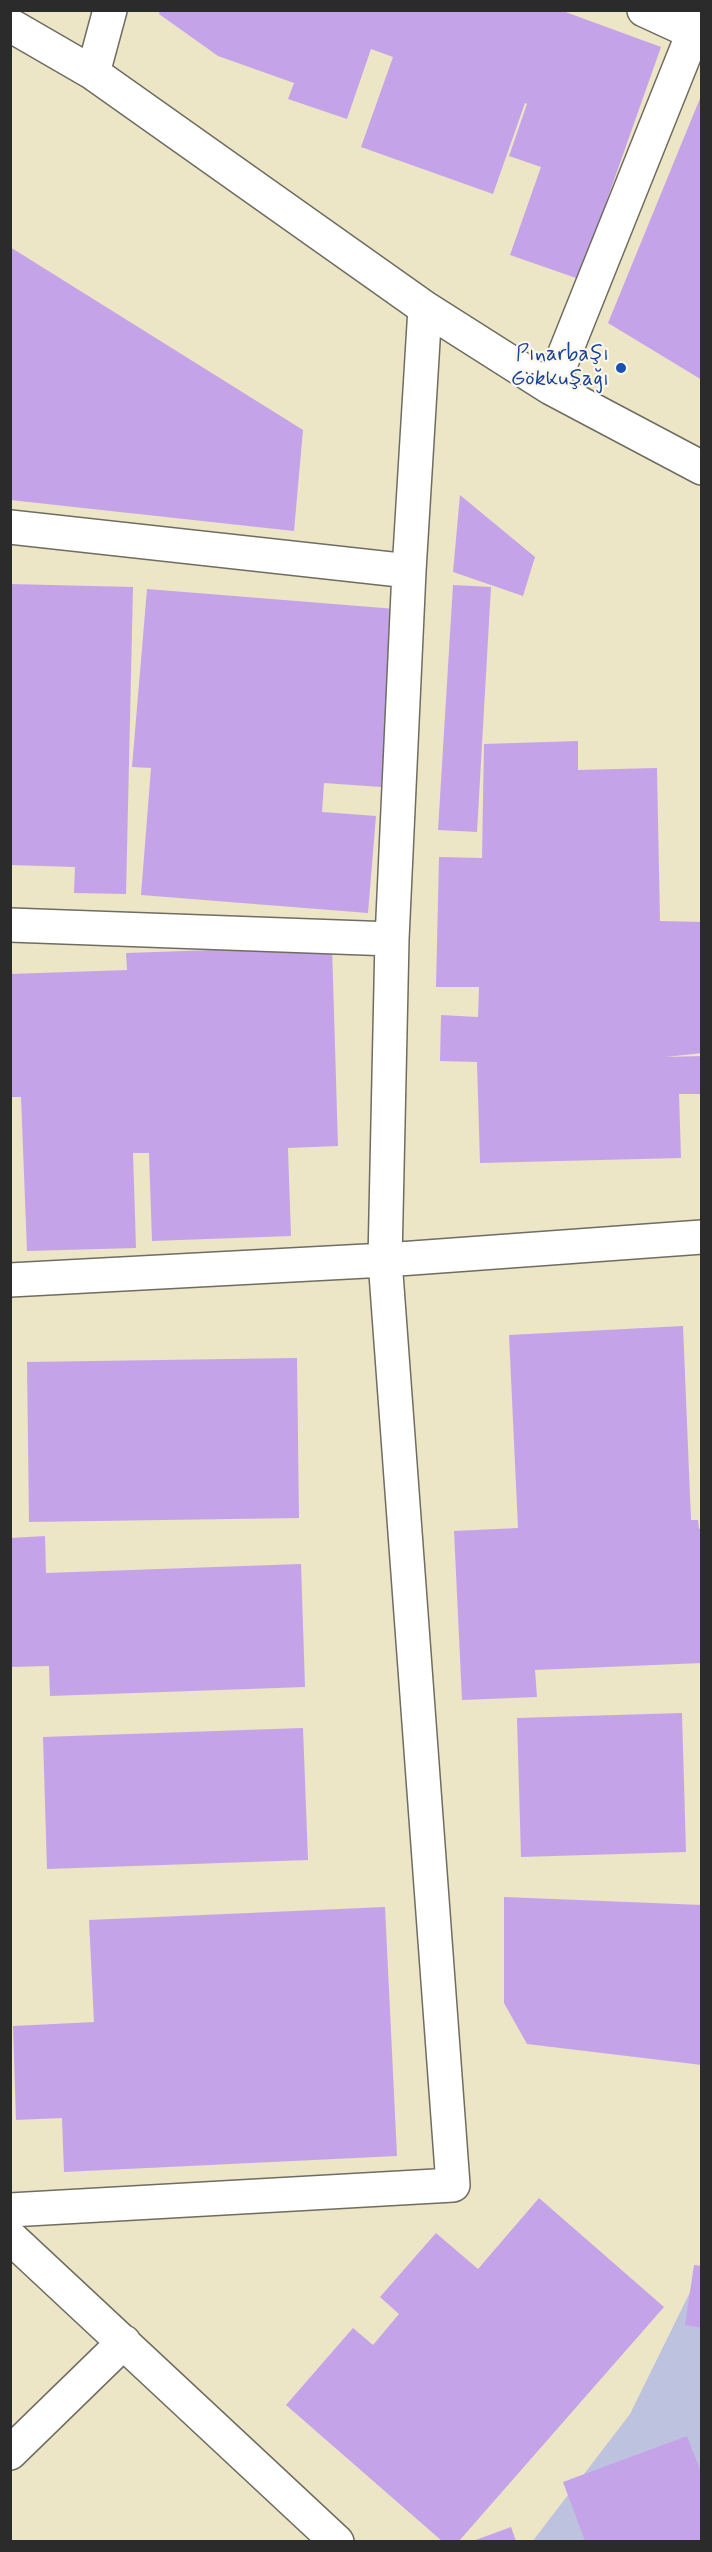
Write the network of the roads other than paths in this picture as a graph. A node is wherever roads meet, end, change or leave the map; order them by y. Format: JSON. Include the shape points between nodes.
{"nodes":[{"id":1,"x":110,"y":10,"type":"edge"},
{"id":2,"x":644,"y":10,"type":"edge"},
{"id":3,"x":698,"y":22,"type":"edge"},
{"id":4,"x":10,"y":25,"type":"edge"},
{"id":5,"x":93,"y":73,"type":"junction"},
{"id":6,"x":425,"y":308,"type":"junction"},
{"id":7,"x":550,"y":388,"type":"junction"},
{"id":8,"x":702,"y":468,"type":"edge"},
{"id":9,"x":10,"y":527,"type":"edge"},
{"id":10,"x":409,"y":571,"type":"junction"},
{"id":11,"x":10,"y":925,"type":"edge"},
{"id":12,"x":392,"y":939,"type":"junction"},
{"id":13,"x":702,"y":1237,"type":"edge"},
{"id":14,"x":385,"y":1260,"type":"junction"},
{"id":15,"x":10,"y":1280,"type":"edge"},
{"id":16,"x":10,"y":2210,"type":"edge"},
{"id":17,"x":10,"y":2236,"type":"edge"},
{"id":18,"x":124,"y":2342,"type":"junction"},
{"id":19,"x":10,"y":2453,"type":"edge"},
{"id":20,"x":337,"y":2541,"type":"edge"}],
"edges":[{"from":1,"to":5,"type":"street"},
{"from":2,"to":3,"type":"street"},
{"from":3,"to":7,"type":"street"},
{"from":4,"to":5,"type":"street"},
{"from":5,"to":6,"type":"street"},
{"from":6,"to":7,"type":"street"},
{"from":6,"to":10,"type":"street"},
{"from":7,"to":8,"type":"street"},
{"from":9,"to":10,"type":"street"},
{"from":10,"to":12,"type":"street"},
{"from":11,"to":12,"type":"street"},
{"from":12,"to":14,"type":"street"},
{"from":13,"to":14,"type":"street"},
{"from":14,"to":15,"type":"street"},
{"from":14,"to":16,"type":"street","via":[[453,2185]]},
{"from":17,"to":18,"type":"street"},
{"from":18,"to":19,"type":"street"},
{"from":18,"to":20,"type":"street"}]}
